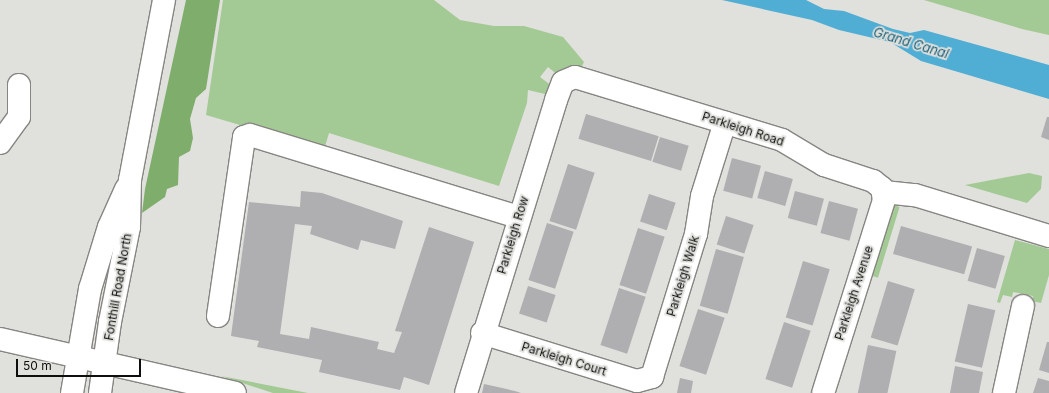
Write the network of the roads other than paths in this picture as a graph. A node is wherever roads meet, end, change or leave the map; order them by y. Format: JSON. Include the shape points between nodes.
{"nodes":[{"id":1,"x":164,"y":0,"type":"edge"},
{"id":2,"x":566,"y":80,"type":"joint"},
{"id":3,"x":19,"y":85,"type":"dead end"},
{"id":4,"x":725,"y":122,"type":"junction"},
{"id":5,"x":0,"y":143,"type":"edge"},
{"id":6,"x":130,"y":180,"type":"junction"},
{"id":7,"x":884,"y":192,"type":"junction"},
{"id":8,"x":519,"y":217,"type":"junction"},
{"id":9,"x":1049,"y":236,"type":"edge"},
{"id":10,"x":1023,"y":306,"type":"dead end"},
{"id":11,"x":218,"y":316,"type":"dead end"},
{"id":12,"x":482,"y":333,"type":"junction"},
{"id":13,"x":0,"y":339,"type":"edge"},
{"id":14,"x":78,"y":357,"type":"junction"},
{"id":15,"x":105,"y":363,"type":"junction"},
{"id":16,"x":647,"y":381,"type":"joint"},
{"id":17,"x":72,"y":393,"type":"edge"},
{"id":18,"x":100,"y":393,"type":"edge"},
{"id":19,"x":235,"y":393,"type":"edge"},
{"id":20,"x":466,"y":393,"type":"edge"},
{"id":21,"x":823,"y":393,"type":"edge"},
{"id":22,"x":1004,"y":393,"type":"edge"}],
"edges":[{"from":1,"to":6,"type":"street","name":"Fonthill Road North"},
{"from":2,"to":4,"type":"street","name":"Parkleigh Road","via":[[574,77],[584,79]]},
{"from":2,"to":8,"type":"street","name":"Parkleigh Row","via":[[556,100]]},
{"from":3,"to":5,"type":"street","via":[[19,117]]},
{"from":4,"to":7,"type":"street","name":"Parkleigh Road","via":[[782,140],[824,165],[873,181]]},
{"from":4,"to":16,"type":"street","name":"Parkleigh Walk","via":[[702,196],[696,234],[653,373]]},
{"from":6,"to":14,"type":"street","name":"Fonthill Road North","via":[[109,227],[90,289]]},
{"from":6,"to":15,"type":"street","name":"Fonthill Road North","via":[[129,227],[110,322]]},
{"from":7,"to":9,"type":"street","via":[[914,195]]},
{"from":7,"to":21,"type":"street","name":"Parkleigh Avenue"},
{"from":8,"to":11,"type":"street","via":[[250,136],[244,137]]},
{"from":8,"to":12,"type":"street","name":"Parkleigh Row"},
{"from":10,"to":22,"type":"street"},
{"from":12,"to":16,"type":"street","name":"Parkleigh Court","via":[[637,381]]},
{"from":12,"to":20,"type":"street","name":"Parkleigh Row"},
{"from":13,"to":14,"type":"street"},
{"from":14,"to":15,"type":"street"},
{"from":14,"to":17,"type":"street","name":"Fonthill Road North"},
{"from":15,"to":18,"type":"street","name":"Fonthill Road North"},
{"from":15,"to":19,"type":"street"}]}
